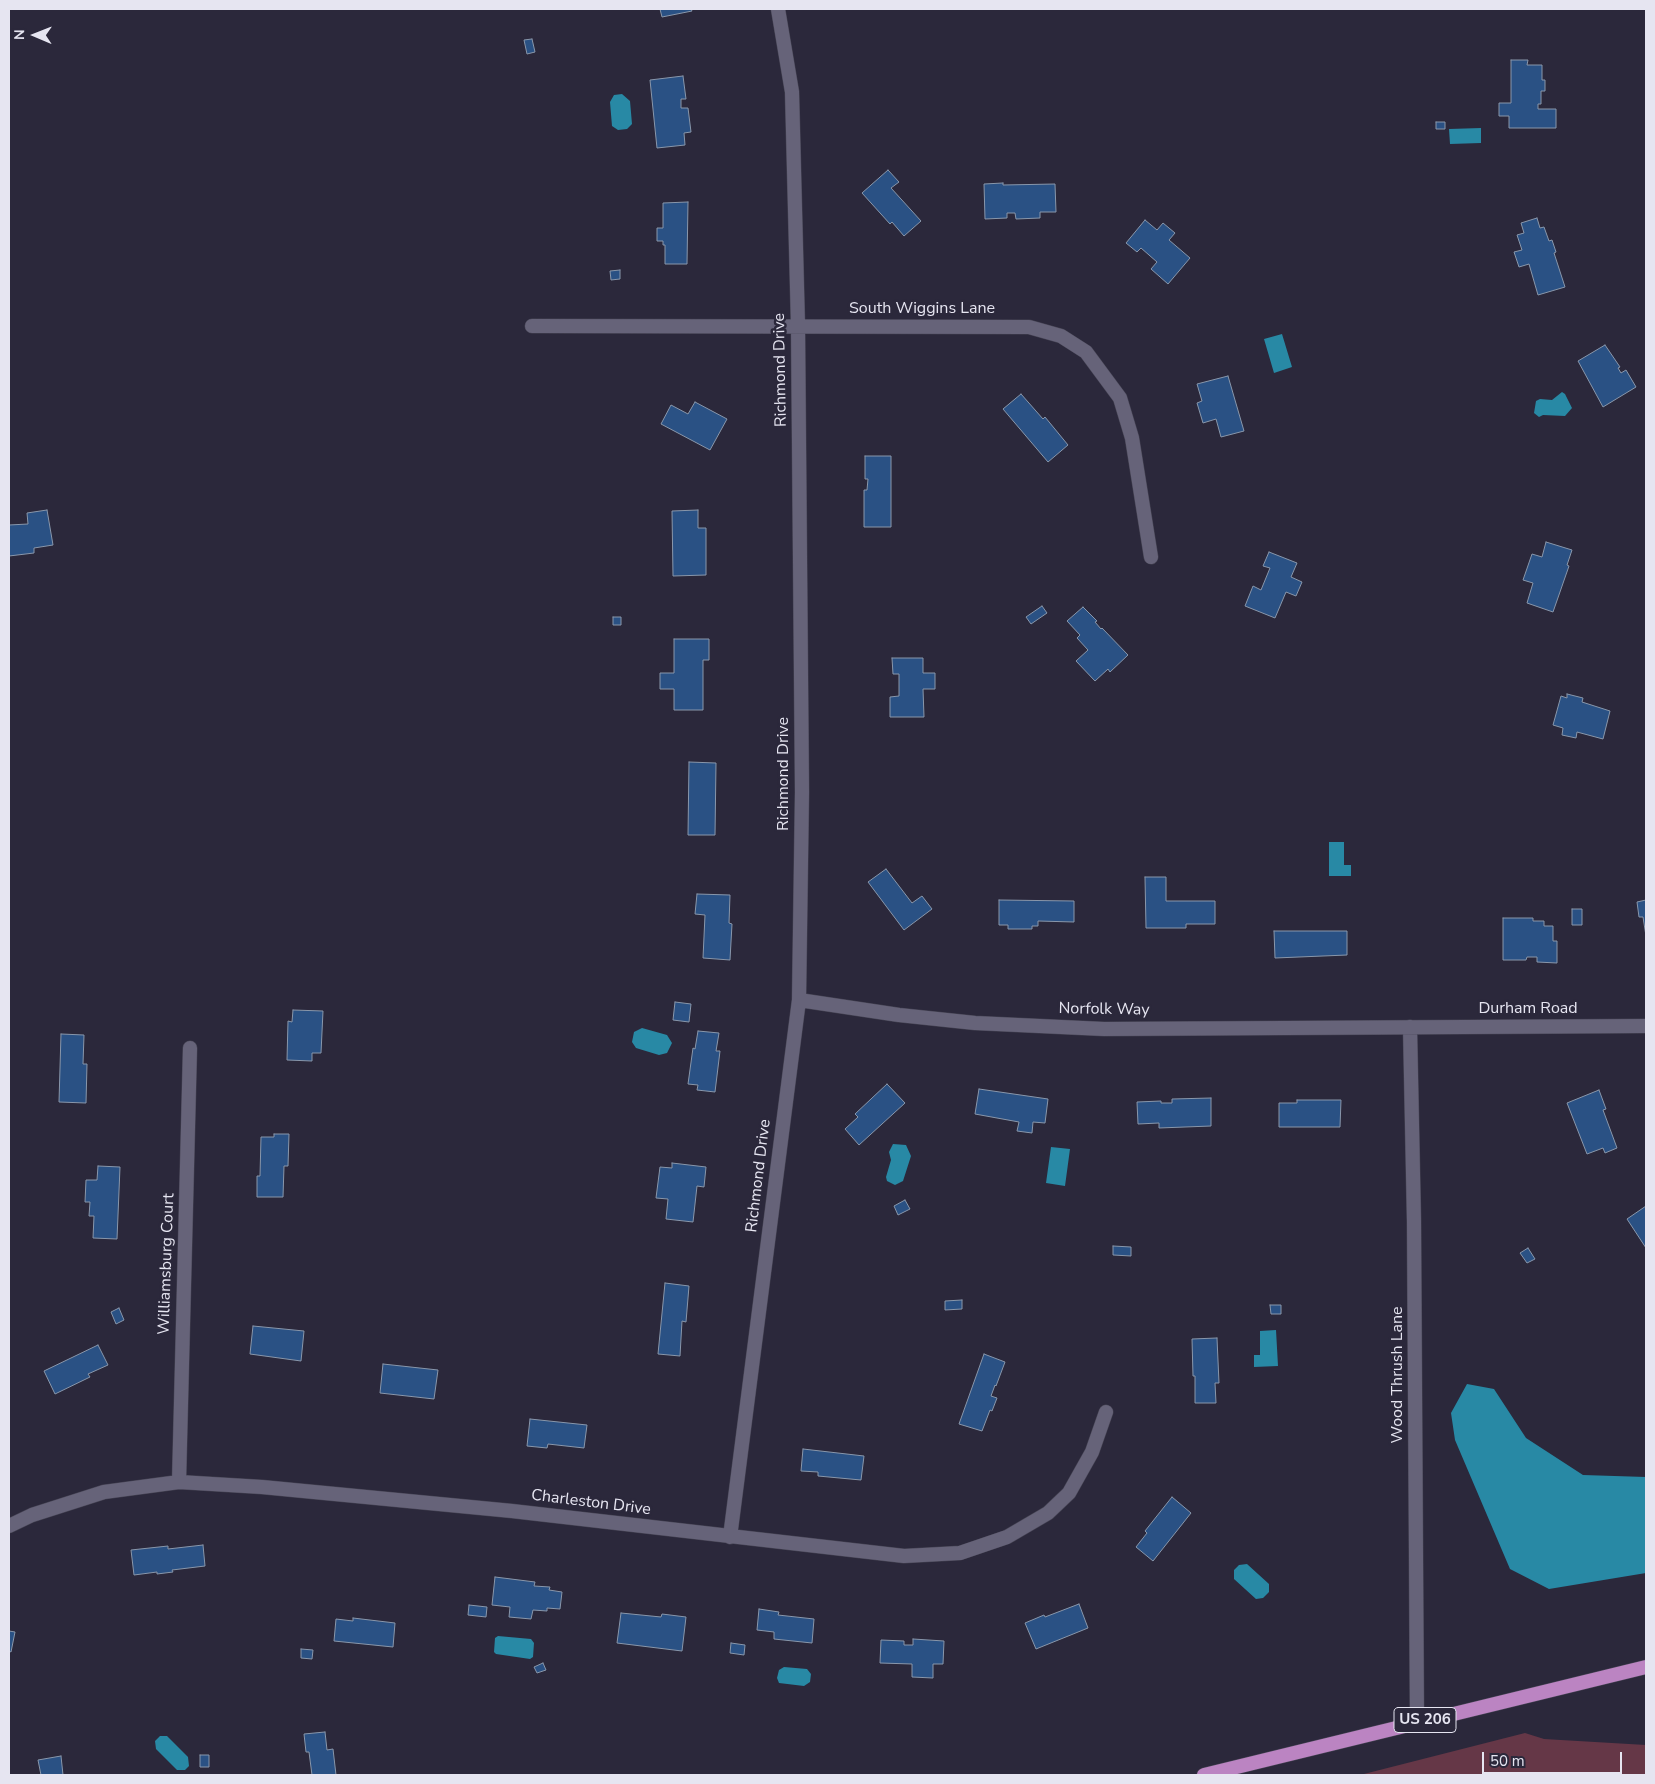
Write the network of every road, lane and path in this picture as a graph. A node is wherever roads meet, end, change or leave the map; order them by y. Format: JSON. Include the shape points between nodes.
{"nodes":[{"id":1,"x":778,"y":9,"type":"edge"},
{"id":2,"x":532,"y":326,"type":"dead end"},
{"id":3,"x":798,"y":326,"type":"junction"},
{"id":4,"x":1151,"y":557,"type":"dead end"},
{"id":5,"x":798,"y":1000,"type":"junction"},
{"id":6,"x":1646,"y":1026,"type":"edge"},
{"id":7,"x":1410,"y":1027,"type":"junction"},
{"id":8,"x":190,"y":1048,"type":"dead end"},
{"id":9,"x":1106,"y":1412,"type":"dead end"},
{"id":10,"x":179,"y":1482,"type":"junction"},
{"id":11,"x":9,"y":1526,"type":"edge"},
{"id":12,"x":730,"y":1537,"type":"junction"},
{"id":13,"x":1646,"y":1667,"type":"edge"},
{"id":14,"x":1417,"y":1722,"type":"junction"},
{"id":15,"x":1204,"y":1775,"type":"edge"}],
"edges":[{"from":1,"to":3,"type":"street","name":"Richmond Drive","via":[[792,92]]},
{"from":2,"to":3,"type":"street","name":"South Wiggins Lane"},
{"from":3,"to":4,"type":"street","name":"South Wiggins Lane","via":[[1029,328],[1061,336],[1086,352],[1120,398],[1132,438]]},
{"from":3,"to":5,"type":"street","name":"Richmond Drive","via":[[802,782]]},
{"from":5,"to":7,"type":"street","name":"Norfolk Way","via":[[975,1024],[1104,1029]]},
{"from":5,"to":12,"type":"street","name":"Richmond Drive"},
{"from":6,"to":7,"type":"street","name":"Durham Road"},
{"from":7,"to":14,"type":"street","name":"Wood Thrush Lane"},
{"from":8,"to":10,"type":"street","name":"Williamsburg Court"},
{"from":9,"to":12,"type":"street","name":"Charleston Drive","via":[[1092,1452],[1069,1493],[1048,1513],[1007,1538],[960,1553],[904,1556]]},
{"from":10,"to":11,"type":"street","name":"Charleston Drive","via":[[104,1492],[32,1515]]},
{"from":10,"to":12,"type":"street","name":"Charleston Drive","via":[[502,1510]]},
{"from":13,"to":14,"type":"highway","number":"US 206"},
{"from":14,"to":15,"type":"highway","number":"US 206"}]}
